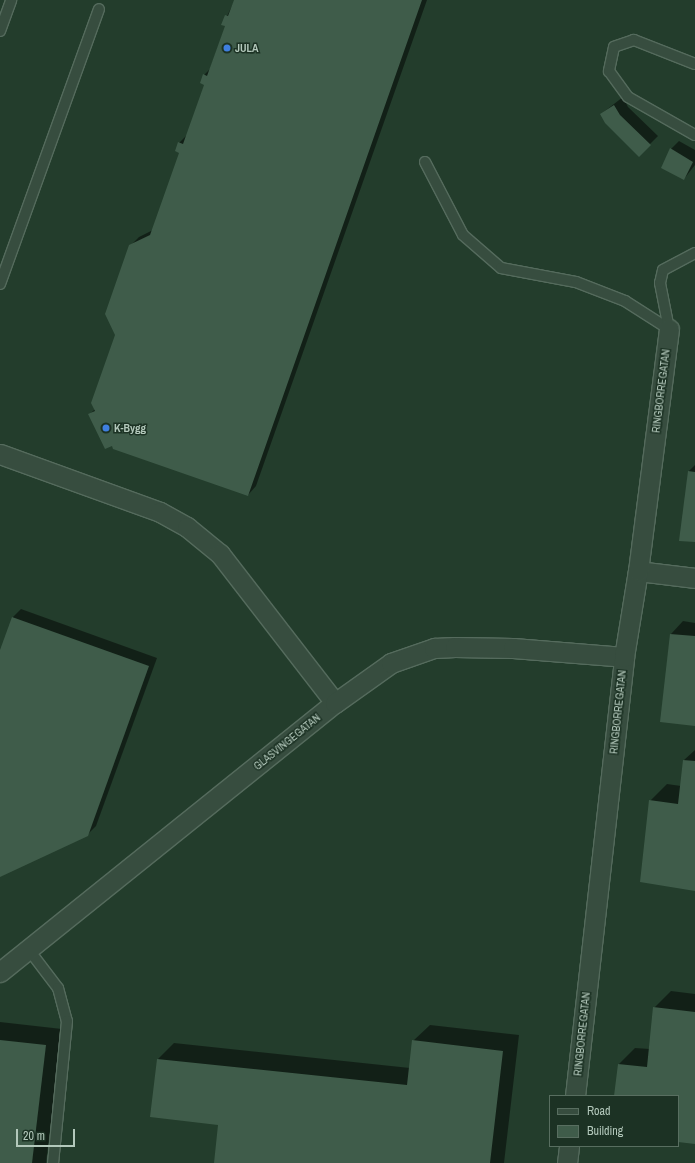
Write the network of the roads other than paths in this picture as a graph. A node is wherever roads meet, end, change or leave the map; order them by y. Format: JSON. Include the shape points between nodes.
{"nodes":[{"id":1,"x":11,"y":0,"type":"edge"},
{"id":2,"x":99,"y":9,"type":"dead end"},
{"id":3,"x":0,"y":31,"type":"edge"},
{"id":4,"x":695,"y":64,"type":"edge"},
{"id":5,"x":695,"y":135,"type":"edge"},
{"id":6,"x":425,"y":162,"type":"dead end"},
{"id":7,"x":695,"y":253,"type":"edge"},
{"id":8,"x":0,"y":284,"type":"edge"},
{"id":9,"x":669,"y":329,"type":"junction"},
{"id":10,"x":0,"y":454,"type":"edge"},
{"id":11,"x":638,"y":571,"type":"junction"},
{"id":12,"x":695,"y":578,"type":"edge"},
{"id":13,"x":624,"y":657,"type":"junction"},
{"id":14,"x":335,"y":703,"type":"junction"},
{"id":15,"x":29,"y":950,"type":"junction"},
{"id":16,"x":0,"y":972,"type":"edge"},
{"id":17,"x":575,"y":1095,"type":"edge"},
{"id":18,"x":569,"y":1147,"type":"edge"},
{"id":19,"x":53,"y":1163,"type":"edge"},
{"id":20,"x":567,"y":1163,"type":"edge"}],
"edges":[{"from":1,"to":3,"type":"lane"},
{"from":2,"to":8,"type":"lane"},
{"from":4,"to":5,"type":"lane","via":[[634,40],[614,47],[609,71],[628,97]]},
{"from":6,"to":9,"type":"lane","via":[[463,235],[501,268],[576,282],[625,301]]},
{"from":7,"to":9,"type":"lane","via":[[663,270],[660,283]]},
{"from":9,"to":11,"type":"street","name":"RINGBORREGATAN"},
{"from":10,"to":14,"type":"street","via":[[160,512],[187,527],[220,554]]},
{"from":11,"to":12,"type":"street"},
{"from":11,"to":13,"type":"street","name":"RINGBORREGATAN"},
{"from":13,"to":14,"type":"street","name":"GLASVINGEGATAN","via":[[513,648],[434,648],[391,663]]},
{"from":13,"to":17,"type":"street","name":"RINGBORREGATAN"},
{"from":14,"to":15,"type":"street","name":"GLASVINGEGATAN"},
{"from":15,"to":16,"type":"street","name":"GLASVINGEGATAN"},
{"from":15,"to":19,"type":"lane","via":[[58,988],[67,1021]]},
{"from":18,"to":20,"type":"street"}]}
